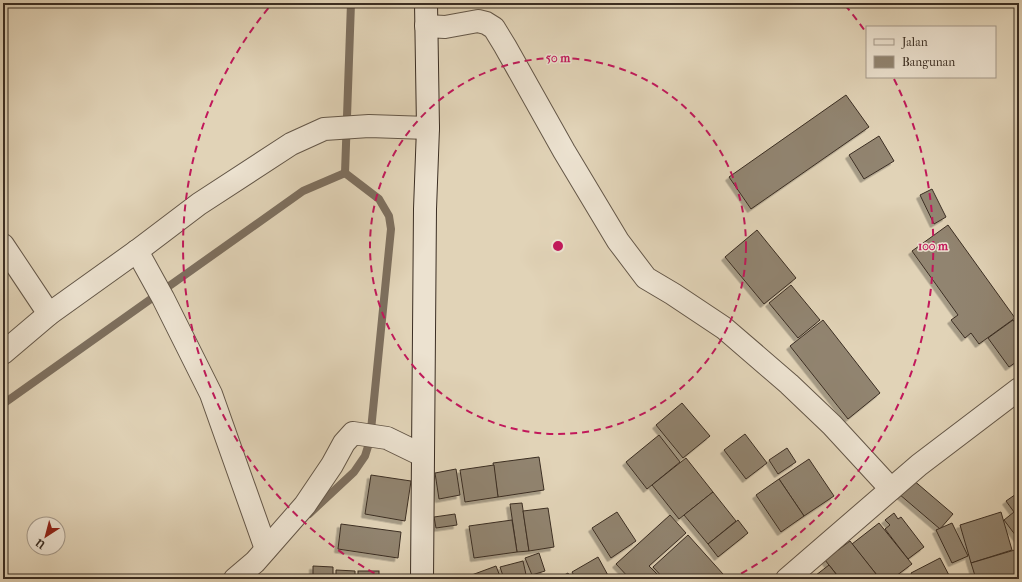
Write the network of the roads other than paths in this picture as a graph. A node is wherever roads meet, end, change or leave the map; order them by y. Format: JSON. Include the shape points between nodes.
{"nodes":[{"id":1,"x":426,"y":3,"type":"edge"},
{"id":2,"x":426,"y":26,"type":"junction"},
{"id":3,"x":428,"y":128,"type":"junction"},
{"id":4,"x":3,"y":245,"type":"edge"},
{"id":5,"x":141,"y":258,"type":"junction"},
{"id":6,"x":49,"y":314,"type":"junction"},
{"id":7,"x":3,"y":353,"type":"edge"},
{"id":8,"x":1019,"y":389,"type":"edge"},
{"id":9,"x":422,"y":455,"type":"junction"},
{"id":10,"x":891,"y":489,"type":"junction"},
{"id":11,"x":266,"y":549,"type":"junction"},
{"id":12,"x":235,"y":579,"type":"edge"},
{"id":13,"x":422,"y":579,"type":"edge"},
{"id":14,"x":787,"y":579,"type":"edge"}],
"edges":[{"from":1,"to":2,"type":"street"},
{"from":2,"to":3,"type":"street"},
{"from":2,"to":10,"type":"street","via":[[445,27],[478,21],[494,28],[618,241],[646,278],[724,328],[832,425]]},
{"from":3,"to":5,"type":"street","via":[[368,126],[324,129],[291,144],[199,204]]},
{"from":3,"to":9,"type":"street"},
{"from":4,"to":6,"type":"street"},
{"from":5,"to":6,"type":"street"},
{"from":5,"to":11,"type":"street","via":[[211,394]]},
{"from":6,"to":7,"type":"street"},
{"from":8,"to":10,"type":"street"},
{"from":9,"to":11,"type":"street","via":[[387,438],[353,433],[344,443],[305,506]]},
{"from":9,"to":13,"type":"street"},
{"from":10,"to":14,"type":"street"},
{"from":11,"to":12,"type":"street"}]}
